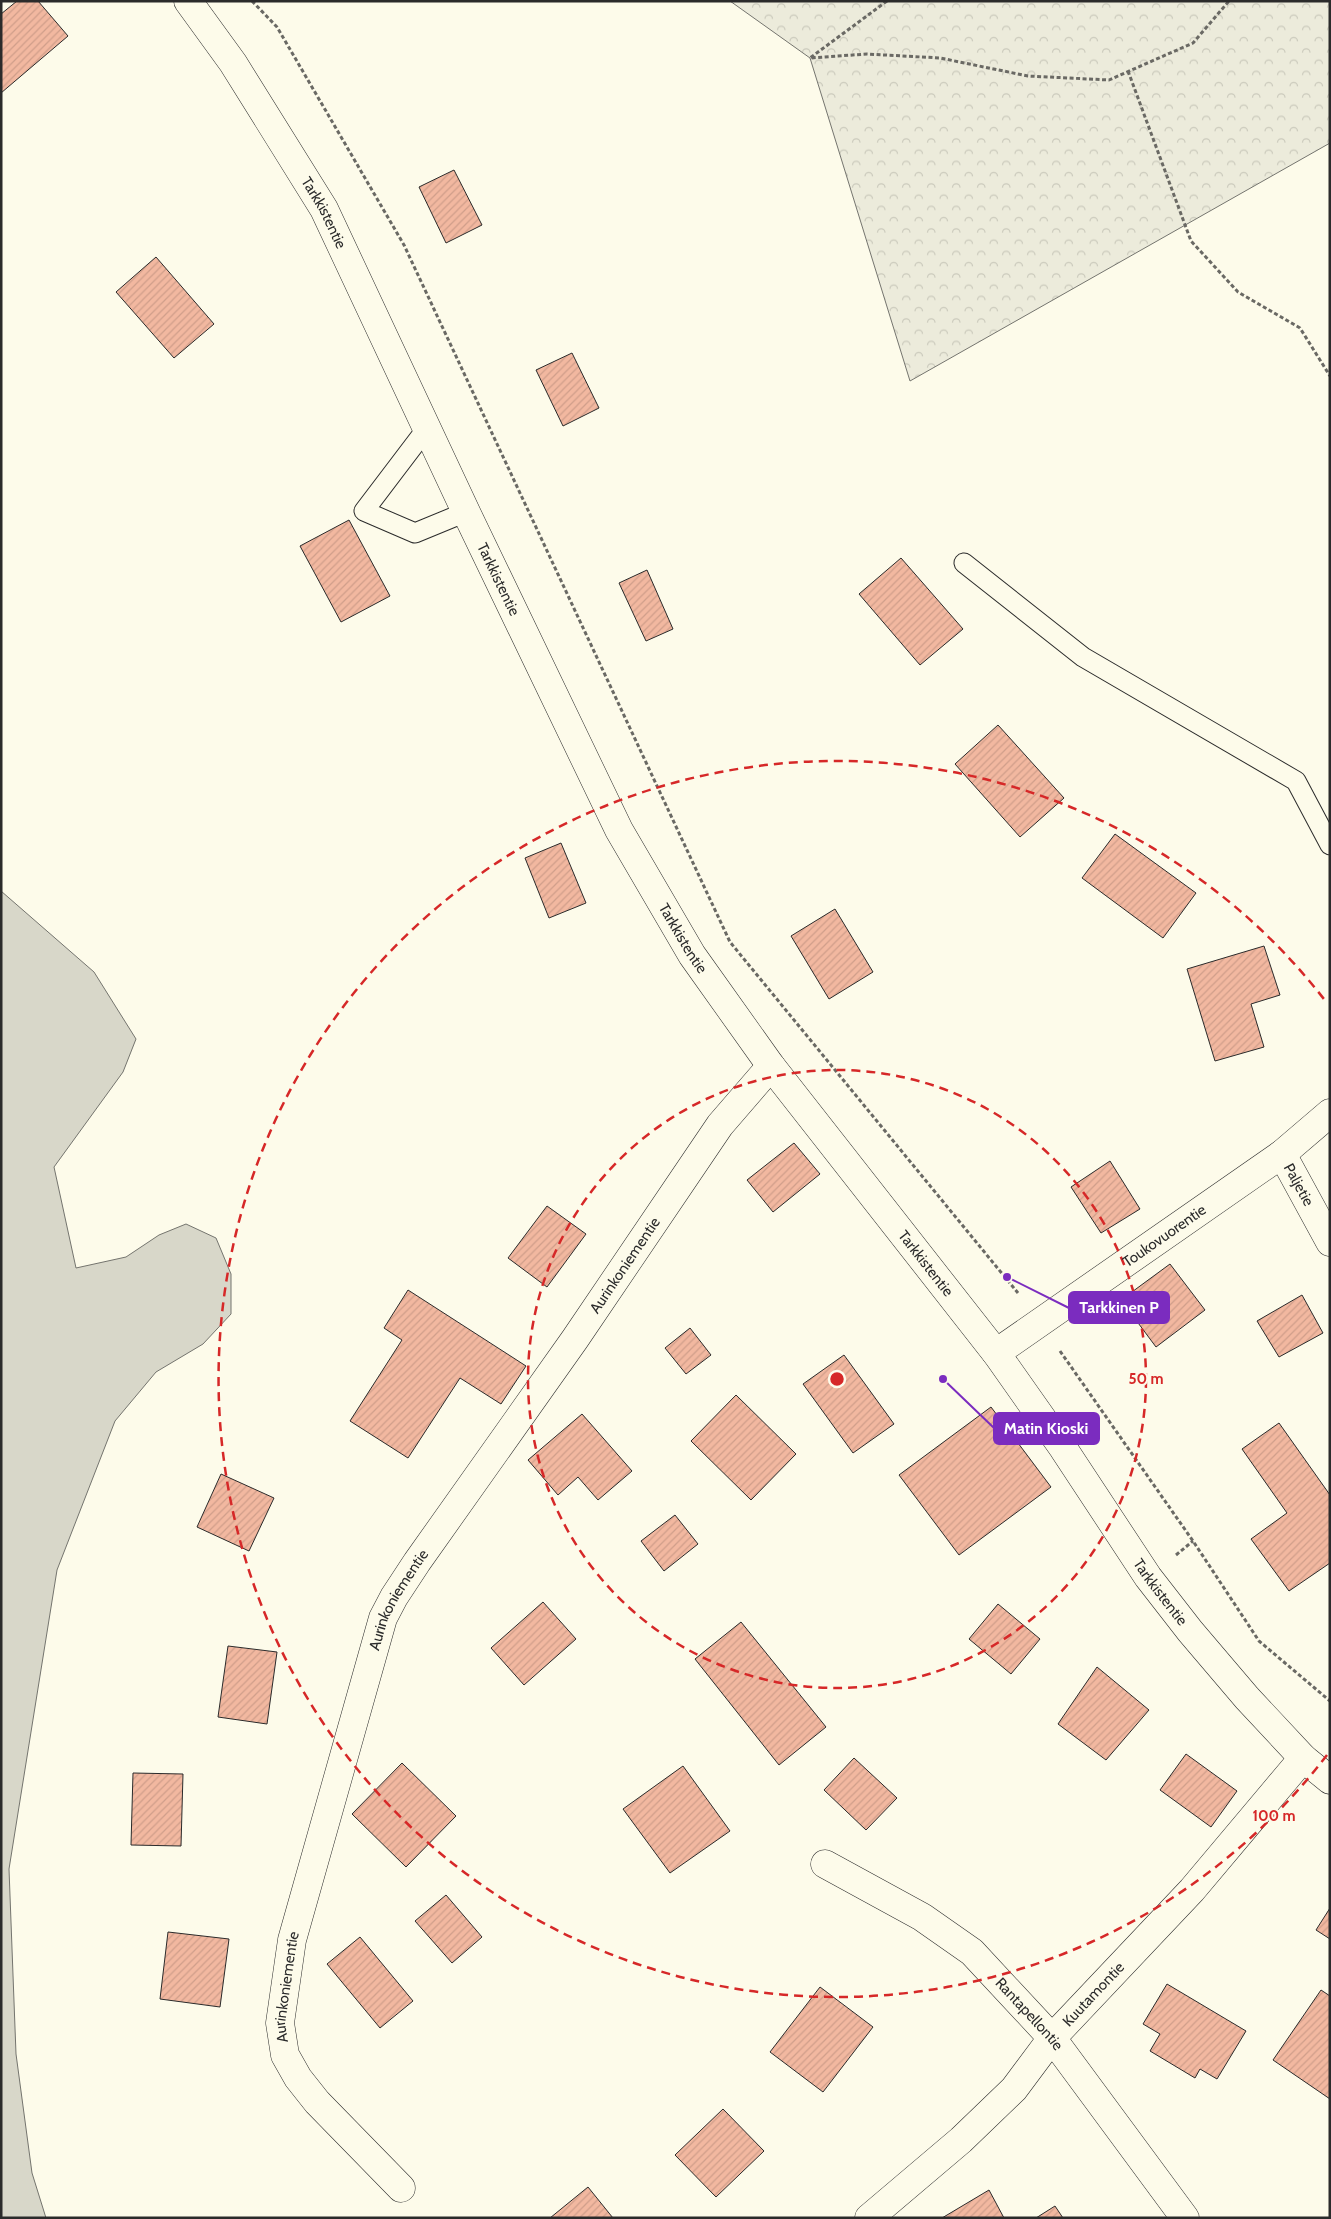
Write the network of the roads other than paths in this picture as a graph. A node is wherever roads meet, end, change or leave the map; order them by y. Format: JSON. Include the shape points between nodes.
{"nodes":[{"id":1,"x":188,"y":1,"type":"edge"},
{"id":2,"x":427,"y":428,"type":"junction"},
{"id":3,"x":466,"y":512,"type":"junction"},
{"id":4,"x":964,"y":563,"type":"dead end"},
{"id":5,"x":1330,"y":845,"type":"edge"},
{"id":6,"x":771,"y":1066,"type":"junction"},
{"id":7,"x":1330,"y":1113,"type":"edge"},
{"id":8,"x":1282,"y":1154,"type":"junction"},
{"id":9,"x":1330,"y":1242,"type":"edge"},
{"id":10,"x":996,"y":1353,"type":"junction"},
{"id":11,"x":1303,"y":1758,"type":"junction"},
{"id":12,"x":1330,"y":1780,"type":"edge"},
{"id":13,"x":826,"y":1864,"type":"dead end"},
{"id":14,"x":1052,"y":2038,"type":"junction"},
{"id":15,"x":401,"y":2188,"type":"dead end"},
{"id":16,"x":869,"y":2218,"type":"edge"},
{"id":17,"x":1185,"y":2218,"type":"edge"}],
"edges":[{"from":1,"to":2,"type":"street","name":"Tarkkistentie","via":[[233,63],[324,209]]},
{"from":2,"to":3,"type":"street","name":"Tarkkistentie"},
{"from":2,"to":3,"type":"lane","via":[[364,511],[415,533]]},
{"from":3,"to":6,"type":"street","name":"Tarkkistentie","via":[[619,830],[692,956]]},
{"from":4,"to":5,"type":"lane","via":[[1083,657],[1296,781]]},
{"from":6,"to":10,"type":"street","name":"Tarkkistentie"},
{"from":6,"to":15,"type":"street","name":"Aurinkoniementie","via":[[720,1125],[575,1339],[417,1562],[383,1618],[292,1940],[280,2023],[285,2055],[298,2078]]},
{"from":7,"to":8,"type":"street","name":"Toukovuorentie"},
{"from":8,"to":9,"type":"street","name":"Paljetie"},
{"from":8,"to":10,"type":"street","name":"Toukovuorentie"},
{"from":10,"to":11,"type":"street","name":"Tarkkistentie","via":[[1154,1584],[1246,1698]]},
{"from":11,"to":12,"type":"street","name":"Tarkkistentie"},
{"from":11,"to":14,"type":"street","name":"Kuutamontie","via":[[1192,1890]]},
{"from":13,"to":14,"type":"street","name":"Rantapellontie","via":[[922,1917],[972,1952]]},
{"from":14,"to":16,"type":"street","name":"Kuutamontie","via":[[1007,2095],[961,2140]]},
{"from":14,"to":17,"type":"street","name":"Rantapellontie"}]}
